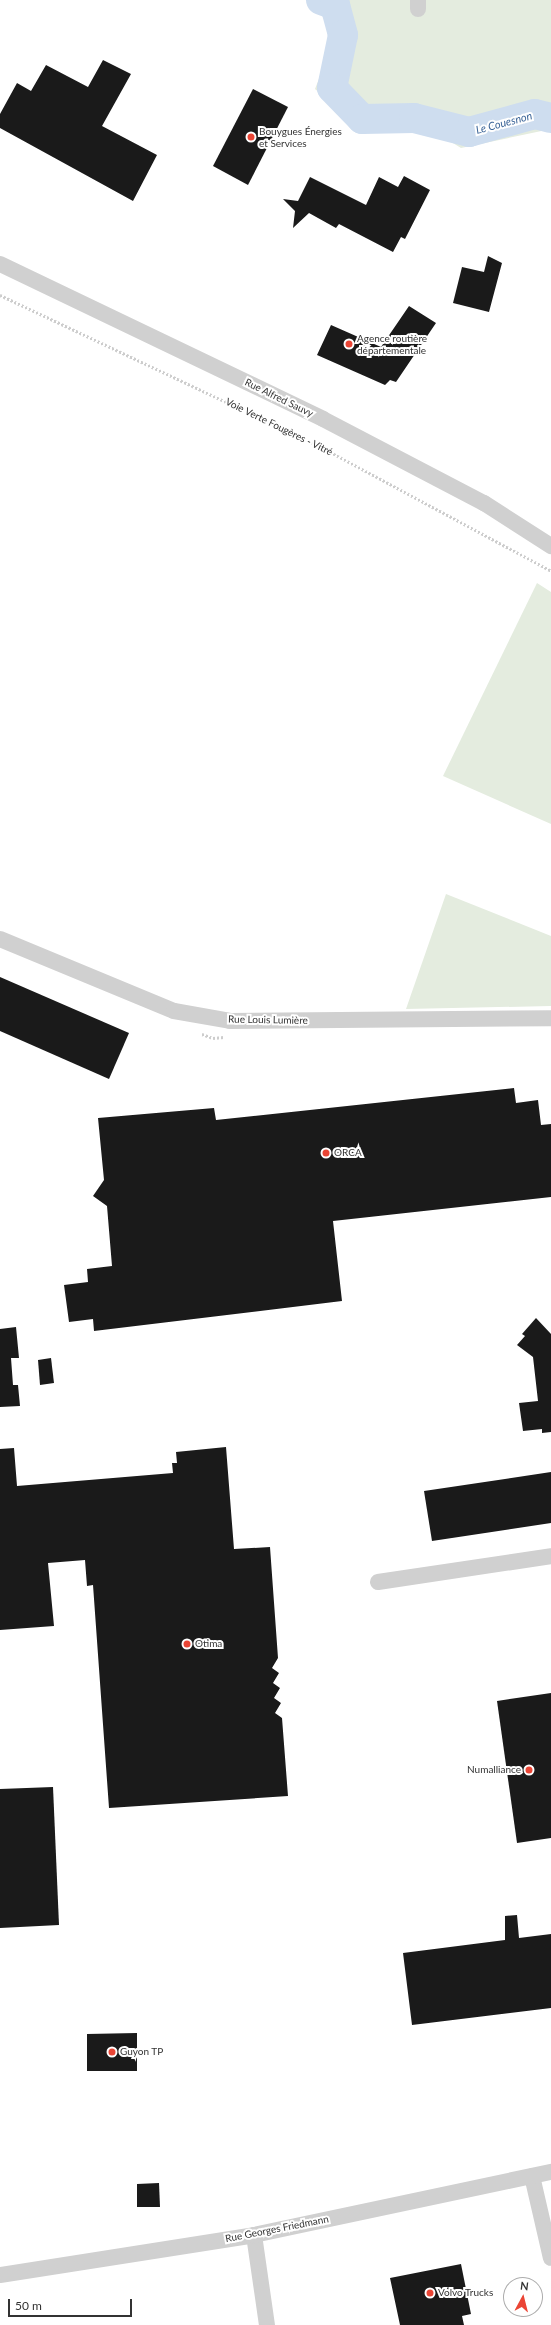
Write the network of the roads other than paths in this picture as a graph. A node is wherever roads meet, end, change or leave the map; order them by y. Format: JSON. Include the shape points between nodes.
{"nodes":[{"id":1,"x":0,"y":264,"type":"edge"},
{"id":2,"x":551,"y":546,"type":"edge"},
{"id":3,"x":0,"y":939,"type":"edge"},
{"id":4,"x":551,"y":1018,"type":"edge"},
{"id":5,"x":551,"y":1556,"type":"edge"},
{"id":6,"x":378,"y":1582,"type":"dead end"},
{"id":7,"x":551,"y":2172,"type":"edge"},
{"id":8,"x":532,"y":2176,"type":"junction"},
{"id":9,"x":254,"y":2235,"type":"junction"},
{"id":10,"x":551,"y":2258,"type":"edge"},
{"id":11,"x":0,"y":2275,"type":"edge"},
{"id":12,"x":267,"y":2325,"type":"edge"}],
"edges":[{"from":1,"to":2,"type":"street","name":"Rue Alfred Sauvy","via":[[323,419],[484,503]]},
{"from":3,"to":4,"type":"street","name":"Rue Louis Lumière","via":[[174,1011],[230,1021]]},
{"from":5,"to":6,"type":"street"},
{"from":7,"to":8,"type":"street","name":"Rue Georges Friedmann"},
{"from":8,"to":9,"type":"street","name":"Rue Georges Friedmann"},
{"from":8,"to":10,"type":"street"},
{"from":9,"to":11,"type":"street","name":"Rue Georges Friedmann"},
{"from":9,"to":12,"type":"street"}]}
